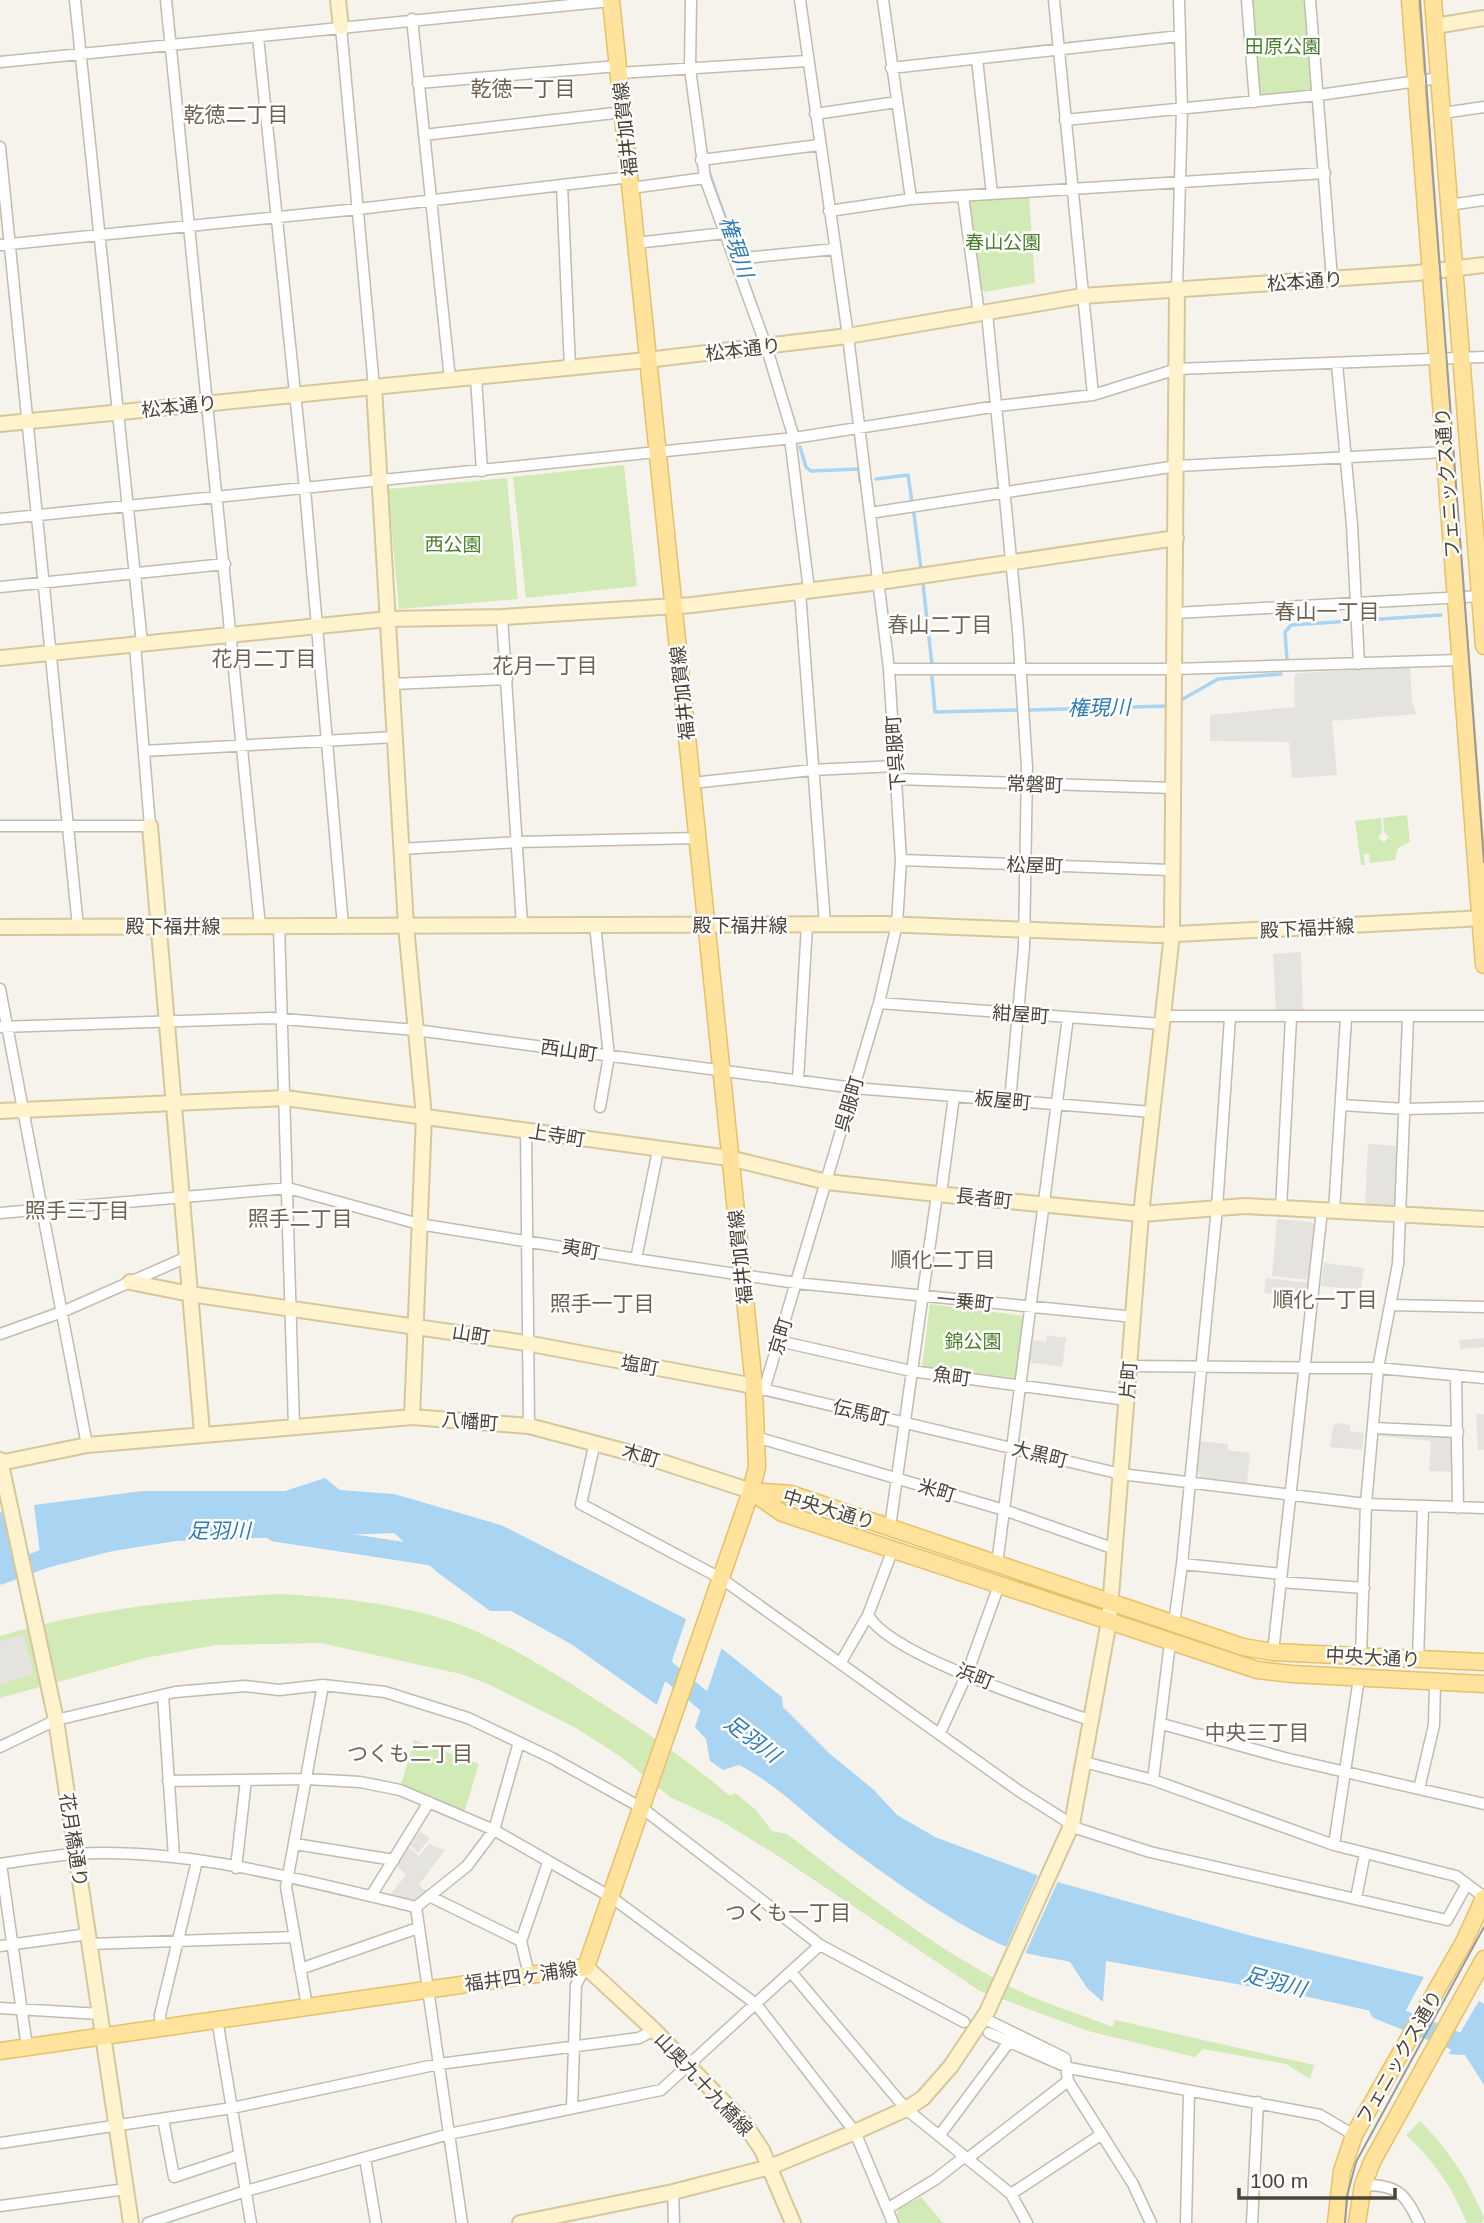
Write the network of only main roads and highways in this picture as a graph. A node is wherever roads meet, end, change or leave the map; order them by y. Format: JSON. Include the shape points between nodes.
{"nodes":[{"id":1,"x":616,"y":0,"type":"edge"},
{"id":2,"x":1410,"y":0,"type":"edge"},
{"id":3,"x":1433,"y":0,"type":"edge"},
{"id":4,"x":1482,"y":596,"type":"edge"},
{"id":5,"x":1484,"y":646,"type":"edge"},
{"id":6,"x":1482,"y":918,"type":"edge"},
{"id":7,"x":1484,"y":965,"type":"edge"},
{"id":8,"x":759,"y":1388,"type":"joint"},
{"id":9,"x":751,"y":1491,"type":"junction"},
{"id":10,"x":1484,"y":1662,"type":"edge"},
{"id":11,"x":1484,"y":1684,"type":"edge"},
{"id":12,"x":1483,"y":1907,"type":"edge"},
{"id":13,"x":1484,"y":1959,"type":"edge"},
{"id":14,"x":0,"y":2051,"type":"edge"},
{"id":15,"x":1336,"y":2223,"type":"edge"},
{"id":16,"x":1357,"y":2223,"type":"edge"}],
"edges":[{"from":1,"to":8,"type":"main road","name":"福井加賀線","via":[[618,69],[729,1158]]},
{"from":2,"to":6,"type":"main road","name":"フェニックス通り"},
{"from":3,"to":4,"type":"main road","name":"フェニックス通り","via":[[1461,359],[1476,463]]},
{"from":4,"to":5,"type":"main road","name":"フェニックス通り"},
{"from":6,"to":7,"type":"main road","name":"フェニックス通り"},
{"from":8,"to":9,"type":"main road","name":"京町","via":[[757,1467]]},
{"from":9,"to":10,"type":"main road","name":"中央大通り","via":[[787,1493],[1233,1644],[1273,1652]]},
{"from":9,"to":11,"type":"main road","name":"中央大通り","via":[[782,1513],[1266,1671]]},
{"from":9,"to":14,"type":"main road","name":"福井四ヶ浦線","via":[[586,1967]]},
{"from":12,"to":15,"type":"main road","name":"フェニックス通り","via":[[1357,2130],[1342,2171]]},
{"from":13,"to":16,"type":"main road","name":"フェニックス通り","via":[[1382,2143],[1363,2185]]}]}
